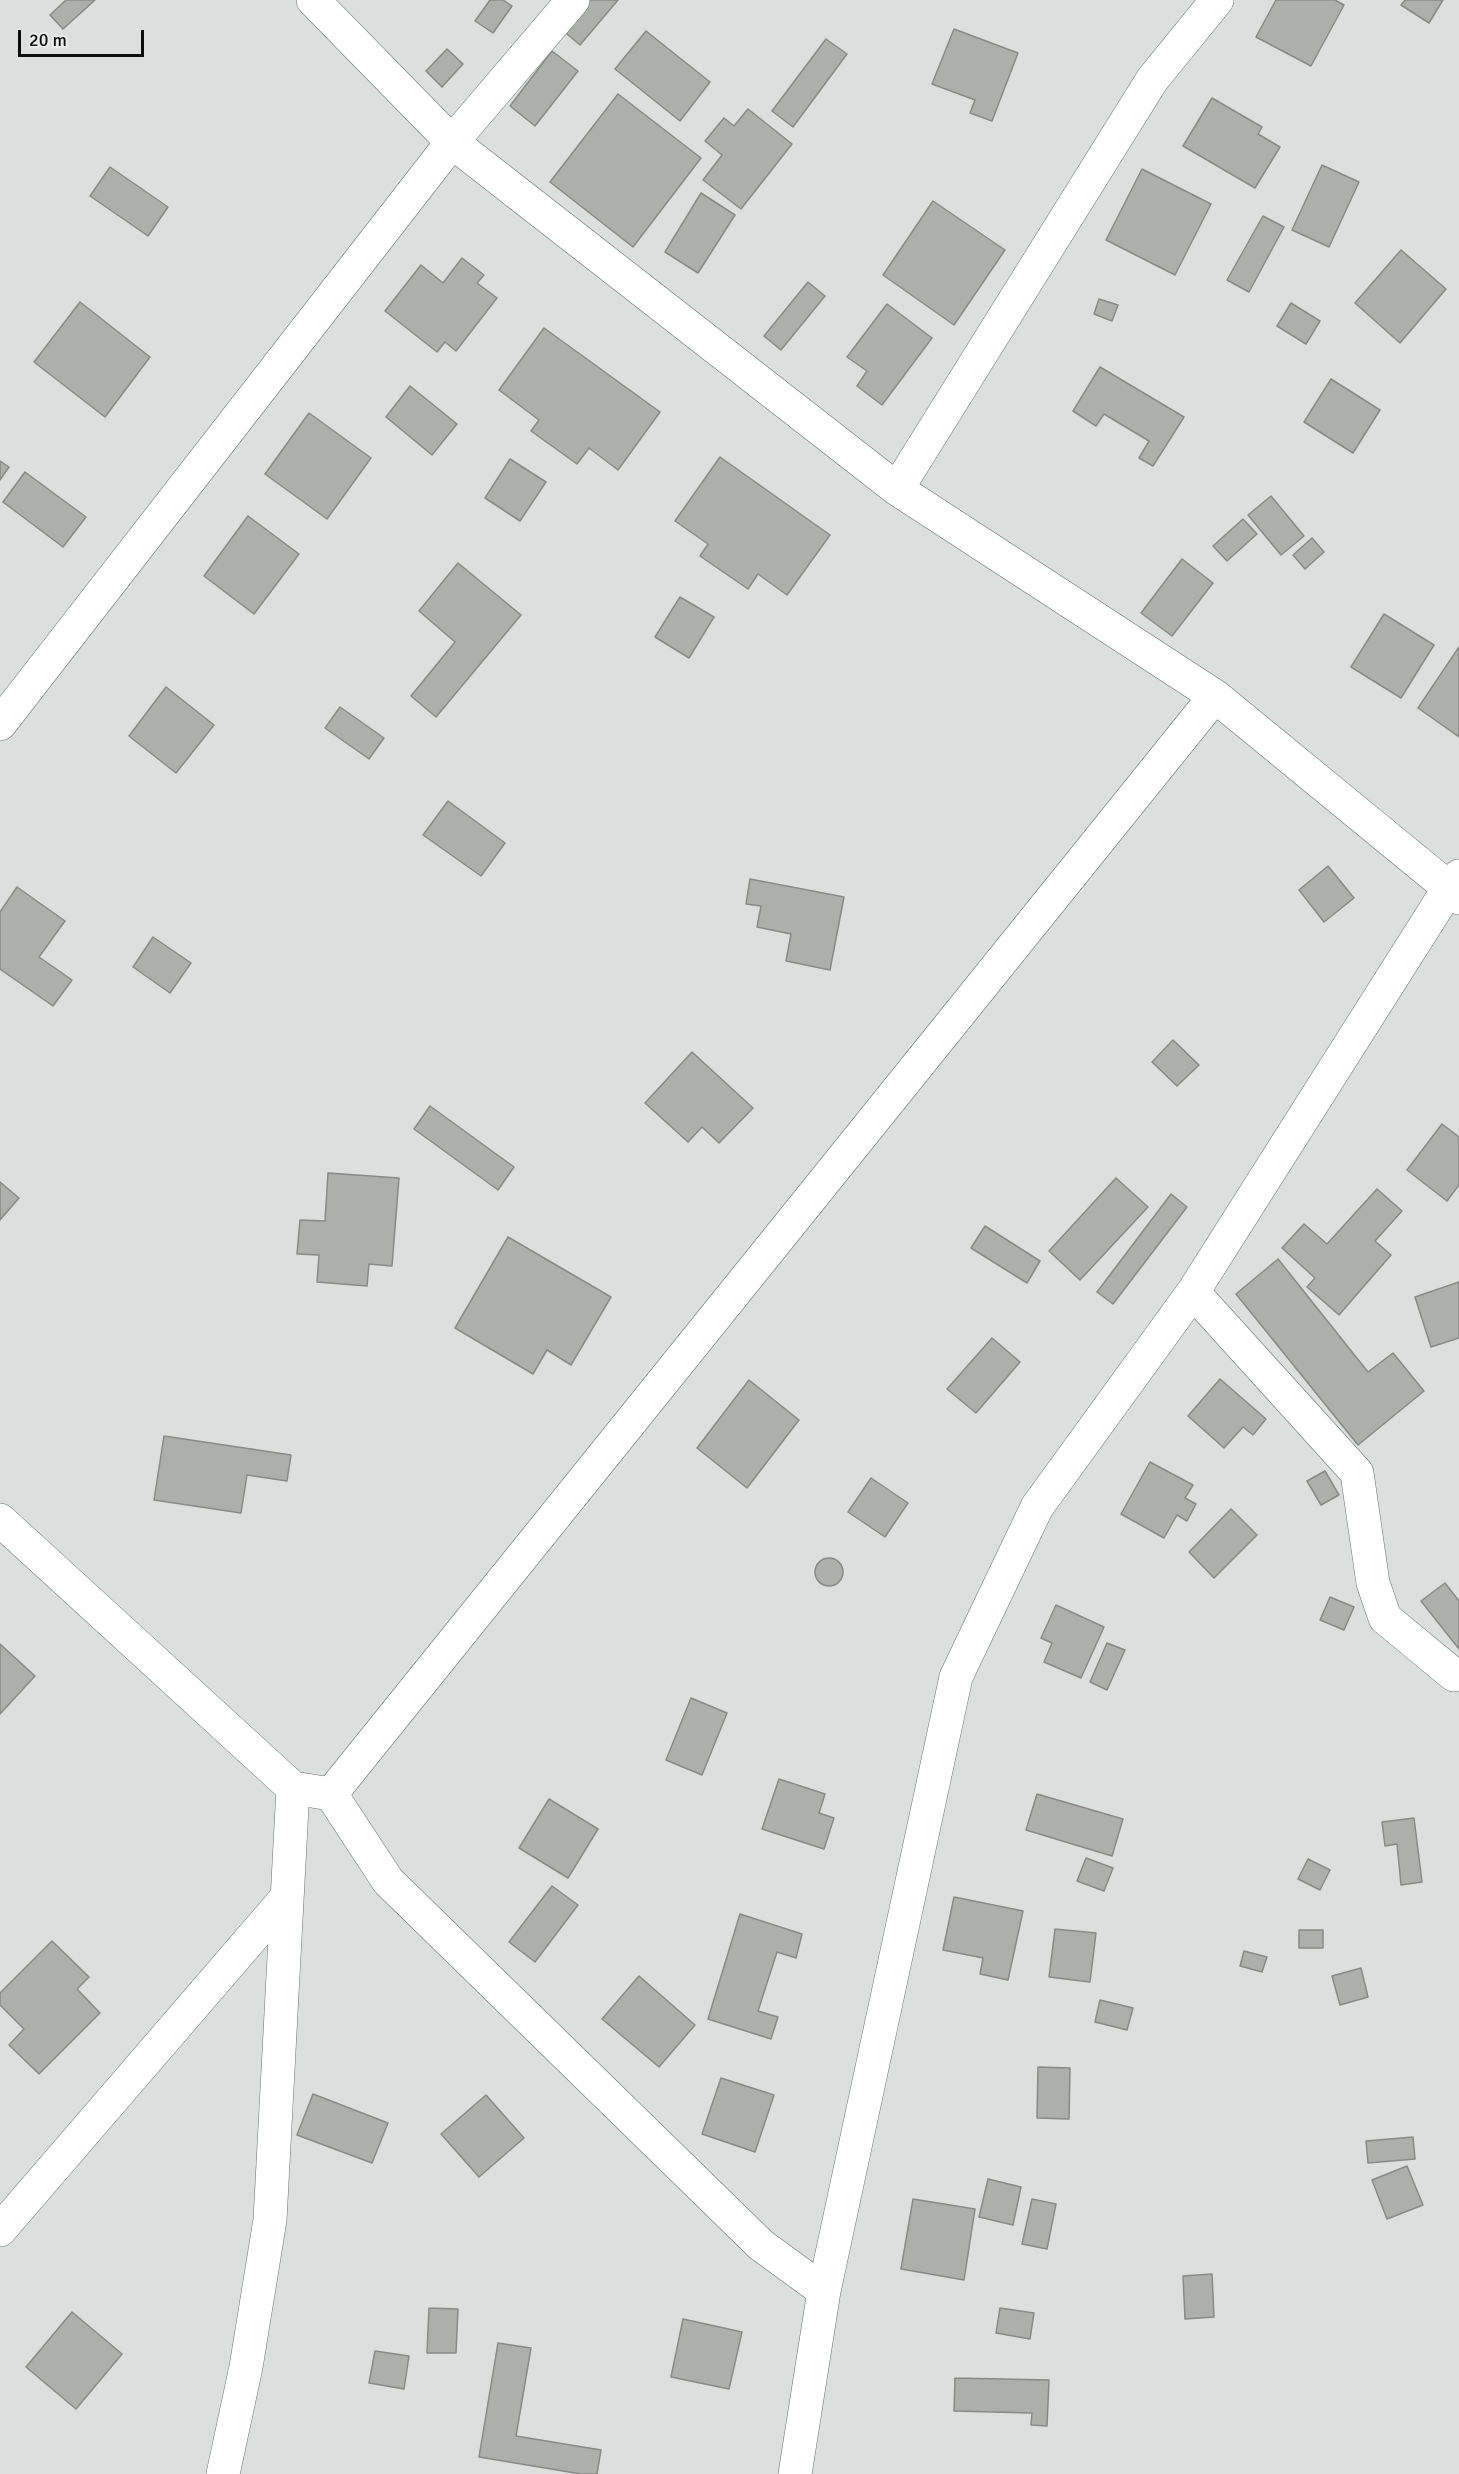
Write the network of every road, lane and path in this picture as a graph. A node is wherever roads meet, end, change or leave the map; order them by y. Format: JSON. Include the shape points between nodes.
{"nodes":[{"id":1,"x":313,"y":0,"type":"edge"},
{"id":2,"x":573,"y":0,"type":"edge"},
{"id":3,"x":1217,"y":0,"type":"edge"},
{"id":4,"x":452,"y":142,"type":"junction"},
{"id":5,"x":897,"y":489,"type":"junction"},
{"id":6,"x":1215,"y":696,"type":"junction"},
{"id":7,"x":0,"y":724,"type":"edge"},
{"id":8,"x":1456,"y":888,"type":"edge"},
{"id":9,"x":1193,"y":1292,"type":"junction"},
{"id":10,"x":0,"y":1520,"type":"edge"},
{"id":11,"x":1454,"y":1675,"type":"dead end"},
{"id":12,"x":293,"y":1788,"type":"junction"},
{"id":13,"x":331,"y":1794,"type":"junction"},
{"id":14,"x":287,"y":1897,"type":"junction"},
{"id":15,"x":0,"y":2230,"type":"edge"},
{"id":16,"x":824,"y":2291,"type":"junction"},
{"id":17,"x":223,"y":2474,"type":"edge"},
{"id":18,"x":795,"y":2474,"type":"edge"}],
"edges":[{"from":1,"to":4,"type":"street"},
{"from":2,"to":4,"type":"street"},
{"from":3,"to":5,"type":"street","via":[[1152,80]]},
{"from":4,"to":5,"type":"street"},
{"from":4,"to":7,"type":"street"},
{"from":5,"to":6,"type":"street"},
{"from":6,"to":8,"type":"street"},
{"from":6,"to":13,"type":"street"},
{"from":8,"to":9,"type":"street"},
{"from":9,"to":11,"type":"street","via":[[1356,1473],[1373,1583],[1385,1618]]},
{"from":9,"to":16,"type":"street","via":[[1037,1507],[956,1677]]},
{"from":10,"to":12,"type":"street"},
{"from":12,"to":13,"type":"street"},
{"from":12,"to":14,"type":"street"},
{"from":13,"to":16,"type":"street","via":[[388,1881],[761,2245]]},
{"from":14,"to":15,"type":"street"},
{"from":14,"to":17,"type":"street","via":[[270,2220],[246,2367]]},
{"from":16,"to":18,"type":"street"}]}
